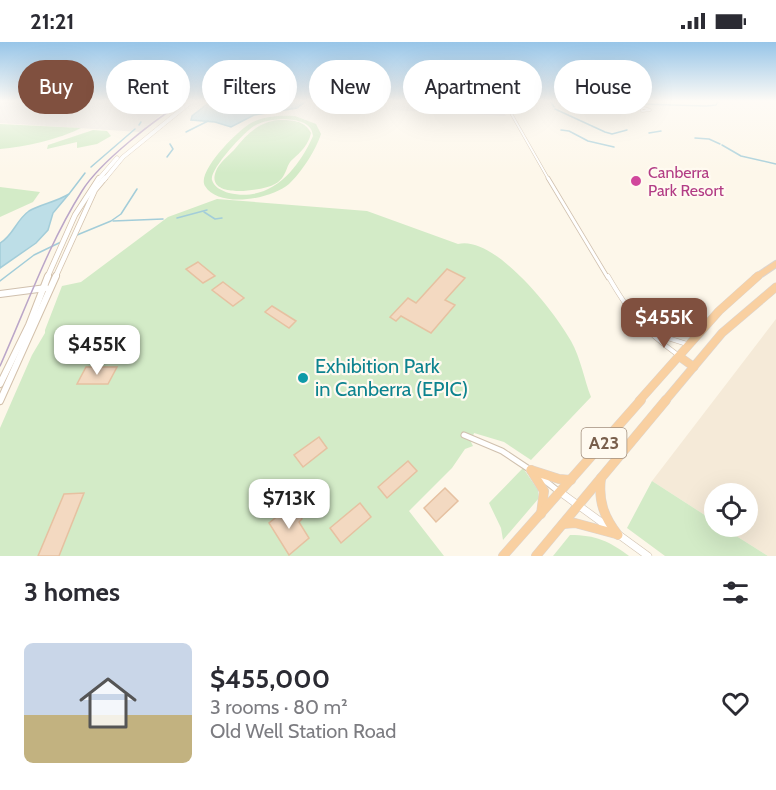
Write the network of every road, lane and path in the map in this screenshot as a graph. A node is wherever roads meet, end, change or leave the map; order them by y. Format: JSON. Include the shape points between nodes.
{"nodes":[{"id":1,"x":157,"y":125,"type":"edge"},
{"id":2,"x":163,"y":125,"type":"edge"},
{"id":3,"x":517,"y":125,"type":"edge"},
{"id":4,"x":60,"y":246,"type":"joint"},
{"id":5,"x":776,"y":264,"type":"edge"},
{"id":6,"x":776,"y":286,"type":"edge"},
{"id":7,"x":51,"y":290,"type":"junction"},
{"id":8,"x":41,"y":291,"type":"junction"},
{"id":9,"x":1,"y":294,"type":"edge"},
{"id":10,"x":645,"y":330,"type":"junction"},
{"id":11,"x":690,"y":345,"type":"junction"},
{"id":12,"x":680,"y":357,"type":"junction"},
{"id":13,"x":694,"y":367,"type":"junction"},
{"id":14,"x":0,"y":384,"type":"edge"},
{"id":15,"x":0,"y":399,"type":"edge"},
{"id":16,"x":464,"y":435,"type":"dead end"},
{"id":17,"x":531,"y":470,"type":"junction"},
{"id":18,"x":601,"y":478,"type":"junction"},
{"id":19,"x":572,"y":480,"type":"junction"},
{"id":20,"x":560,"y":492,"type":"junction"},
{"id":21,"x":578,"y":505,"type":"junction"},
{"id":22,"x":541,"y":514,"type":"junction"},
{"id":23,"x":562,"y":525,"type":"junction"},
{"id":24,"x":618,"y":535,"type":"junction"},
{"id":25,"x":503,"y":556,"type":"edge"},
{"id":26,"x":536,"y":556,"type":"edge"},
{"id":27,"x":648,"y":556,"type":"edge"}],
"edges":[{"from":1,"to":4,"type":"main road","via":[[100,174],[80,202]]},
{"from":2,"to":7,"type":"main road","via":[[116,164],[92,195]]},
{"from":3,"to":10,"type":"street","via":[[627,308]]},
{"from":4,"to":8,"type":"main road"},
{"from":5,"to":11,"type":"highway","number":"A23","via":[[739,291]]},
{"from":6,"to":13,"type":"highway","number":"A23","via":[[722,333]]},
{"from":7,"to":8,"type":"main road"},
{"from":7,"to":15,"type":"main road"},
{"from":8,"to":9,"type":"main road"},
{"from":8,"to":14,"type":"main road"},
{"from":10,"to":11,"type":"street"},
{"from":10,"to":12,"type":"street"},
{"from":11,"to":12,"type":"highway","number":"A23"},
{"from":12,"to":13,"type":"highway"},
{"from":12,"to":19,"type":"highway","number":"A23"},
{"from":13,"to":18,"type":"highway","number":"A23"},
{"from":16,"to":17,"type":"street","via":[[502,451]]},
{"from":17,"to":19,"type":"highway"},
{"from":17,"to":20,"type":"street"},
{"from":17,"to":22,"type":"highway","via":[[544,491]]},
{"from":18,"to":21,"type":"highway","number":"A23"},
{"from":18,"to":24,"type":"highway","via":[[599,504]]},
{"from":19,"to":20,"type":"highway","number":"A23"},
{"from":20,"to":21,"type":"main road"},
{"from":20,"to":22,"type":"highway","number":"A23"},
{"from":21,"to":23,"type":"highway","number":"A23"},
{"from":21,"to":24,"type":"main road"},
{"from":22,"to":25,"type":"highway","number":"A23"},
{"from":23,"to":24,"type":"highway","via":[[575,523]]},
{"from":23,"to":26,"type":"highway","number":"A23"},
{"from":24,"to":27,"type":"main road"}]}
